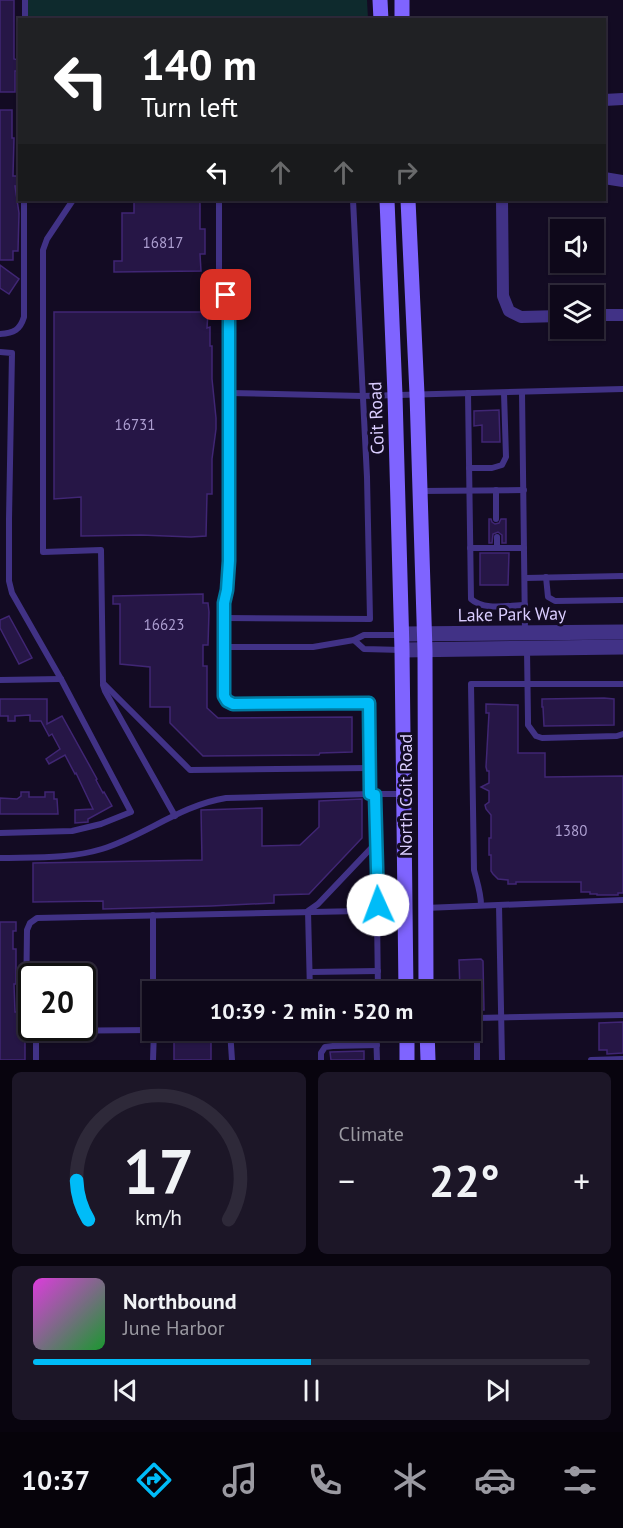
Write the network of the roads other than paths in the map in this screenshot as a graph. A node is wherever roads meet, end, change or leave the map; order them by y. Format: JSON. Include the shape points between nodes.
{"nodes":[{"id":1,"x":25,"y":0,"type":"edge"},
{"id":2,"x":380,"y":0,"type":"edge"},
{"id":3,"x":402,"y":0,"type":"edge"},
{"id":4,"x":25,"y":18,"type":"edge"},
{"id":5,"x":381,"y":18,"type":"edge"},
{"id":6,"x":402,"y":18,"type":"edge"},
{"id":7,"x":623,"y":99,"type":"edge"},
{"id":8,"x":606,"y":100,"type":"edge"},
{"id":9,"x":606,"y":178,"type":"edge"},
{"id":10,"x":623,"y":181,"type":"edge"},
{"id":11,"x":24,"y":201,"type":"edge"},
{"id":12,"x":72,"y":201,"type":"edge"},
{"id":13,"x":219,"y":201,"type":"edge"},
{"id":14,"x":353,"y":201,"type":"edge"},
{"id":15,"x":387,"y":201,"type":"edge"},
{"id":16,"x":408,"y":201,"type":"edge"},
{"id":17,"x":502,"y":201,"type":"edge"},
{"id":18,"x":604,"y":315,"type":"edge"},
{"id":19,"x":623,"y":315,"type":"edge"},
{"id":20,"x":550,"y":316,"type":"edge"},
{"id":21,"x":0,"y":334,"type":"edge"},
{"id":22,"x":0,"y":352,"type":"edge"},
{"id":23,"x":623,"y":389,"type":"edge"},
{"id":24,"x":522,"y":392,"type":"junction"},
{"id":25,"x":229,"y":393,"type":"junction"},
{"id":26,"x":468,"y":393,"type":"junction"},
{"id":27,"x":504,"y":393,"type":"junction"},
{"id":28,"x":417,"y":394,"type":"junction"},
{"id":29,"x":395,"y":395,"type":"junction"},
{"id":30,"x":362,"y":396,"type":"junction"},
{"id":31,"x":469,"y":468,"type":"junction"},
{"id":32,"x":469,"y":490,"type":"junction"},
{"id":33,"x":496,"y":490,"type":"junction"},
{"id":34,"x":524,"y":490,"type":"junction"},
{"id":35,"x":420,"y":491,"type":"junction"},
{"id":36,"x":0,"y":519,"type":"edge"},
{"id":37,"x":9,"y":519,"type":"junction"},
{"id":38,"x":496,"y":519,"type":"dead end"},
{"id":39,"x":497,"y":537,"type":"dead end"},
{"id":40,"x":470,"y":548,"type":"junction"},
{"id":41,"x":497,"y":548,"type":"junction"},
{"id":42,"x":524,"y":548,"type":"junction"},
{"id":43,"x":623,"y":576,"type":"edge"},
{"id":44,"x":546,"y":577,"type":"junction"},
{"id":45,"x":525,"y":578,"type":"junction"},
{"id":46,"x":623,"y":600,"type":"edge"},
{"id":47,"x":525,"y":605,"type":"junction"},
{"id":48,"x":224,"y":618,"type":"junction"},
{"id":49,"x":402,"y":634,"type":"junction"},
{"id":50,"x":424,"y":634,"type":"junction"},
{"id":51,"x":525,"y":634,"type":"junction"},
{"id":52,"x":622,"y":639,"type":"edge"},
{"id":53,"x":354,"y":640,"type":"junction"},
{"id":54,"x":224,"y":647,"type":"junction"},
{"id":55,"x":402,"y":650,"type":"junction"},
{"id":56,"x":527,"y":650,"type":"junction"},
{"id":57,"x":424,"y":651,"type":"junction"},
{"id":58,"x":61,"y":679,"type":"junction"},
{"id":59,"x":0,"y":680,"type":"edge"},
{"id":60,"x":103,"y":683,"type":"junction"},
{"id":61,"x":623,"y":684,"type":"edge"},
{"id":62,"x":528,"y":685,"type":"junction"},
{"id":63,"x":623,"y":734,"type":"edge"},
{"id":64,"x":370,"y":768,"type":"junction"},
{"id":65,"x":373,"y":794,"type":"junction"},
{"id":66,"x":404,"y":794,"type":"junction"},
{"id":67,"x":175,"y":816,"type":"junction"},
{"id":68,"x":0,"y":832,"type":"edge"},
{"id":69,"x":376,"y":843,"type":"junction"},
{"id":70,"x":0,"y":858,"type":"edge"},
{"id":71,"x":623,"y":900,"type":"edge"},
{"id":72,"x":378,"y":905,"type":"junction"},
{"id":73,"x":481,"y":905,"type":"junction"},
{"id":74,"x":499,"y":905,"type":"junction"},
{"id":75,"x":425,"y":908,"type":"junction"},
{"id":76,"x":405,"y":909,"type":"junction"},
{"id":77,"x":360,"y":910,"type":"junction"},
{"id":78,"x":308,"y":911,"type":"junction"},
{"id":79,"x":153,"y":915,"type":"junction"},
{"id":80,"x":376,"y":915,"type":"junction"},
{"id":81,"x":27,"y":963,"type":"edge"},
{"id":82,"x":378,"y":971,"type":"junction"},
{"id":83,"x":310,"y":972,"type":"junction"},
{"id":84,"x":153,"y":981,"type":"edge"},
{"id":85,"x":310,"y":981,"type":"edge"},
{"id":86,"x":378,"y":981,"type":"edge"},
{"id":87,"x":406,"y":981,"type":"edge"},
{"id":88,"x":426,"y":981,"type":"edge"},
{"id":89,"x":623,"y":1015,"type":"edge"},
{"id":90,"x":501,"y":1017,"type":"junction"},
{"id":91,"x":96,"y":1030,"type":"edge"},
{"id":92,"x":142,"y":1030,"type":"edge"},
{"id":93,"x":36,"y":1041,"type":"edge"},
{"id":94,"x":153,"y":1041,"type":"edge"},
{"id":95,"x":231,"y":1041,"type":"edge"},
{"id":96,"x":376,"y":1041,"type":"edge"},
{"id":97,"x":407,"y":1041,"type":"edge"},
{"id":98,"x":427,"y":1041,"type":"edge"},
{"id":99,"x":376,"y":1045,"type":"junction"},
{"id":100,"x":623,"y":1059,"type":"edge"},
{"id":101,"x":36,"y":1060,"type":"edge"},
{"id":102,"x":153,"y":1060,"type":"edge"},
{"id":103,"x":232,"y":1060,"type":"edge"},
{"id":104,"x":321,"y":1060,"type":"edge"},
{"id":105,"x":377,"y":1060,"type":"edge"},
{"id":106,"x":407,"y":1060,"type":"edge"},
{"id":107,"x":428,"y":1060,"type":"edge"},
{"id":108,"x":477,"y":1060,"type":"edge"},
{"id":109,"x":502,"y":1060,"type":"edge"},
{"id":110,"x":591,"y":1060,"type":"edge"}],
"edges":[{"from":1,"to":4,"type":"lane"},
{"from":2,"to":5,"type":"main road"},
{"from":3,"to":6,"type":"main road"},
{"from":7,"to":8,"type":"street"},
{"from":9,"to":10,"type":"street"},
{"from":11,"to":21,"type":"lane","via":[[24,317],[21,326]]},
{"from":12,"to":60,"type":"lane","via":[[43,249],[43,552],[101,550]]},
{"from":13,"to":25,"type":"lane","via":[[219,282],[229,302]]},
{"from":14,"to":30,"type":"lane"},
{"from":15,"to":29,"type":"main road","name":"Coit Road"},
{"from":16,"to":28,"type":"main road"},
{"from":17,"to":20,"type":"street","via":[[503,296],[508,311],[521,317]]},
{"from":18,"to":19,"type":"street"},
{"from":22,"to":37,"type":"lane","via":[[12,353]]},
{"from":23,"to":24,"type":"lane"},
{"from":24,"to":27,"type":"lane"},
{"from":24,"to":34,"type":"lane"},
{"from":25,"to":30,"type":"lane"},
{"from":25,"to":48,"type":"lane","via":[[229,561]]},
{"from":26,"to":27,"type":"lane"},
{"from":26,"to":28,"type":"lane"},
{"from":26,"to":31,"type":"lane"},
{"from":27,"to":31,"type":"lane","via":[[506,457],[502,465],[492,468]]},
{"from":28,"to":29,"type":"lane"},
{"from":28,"to":35,"type":"main road"},
{"from":29,"to":30,"type":"lane"},
{"from":29,"to":49,"type":"main road","name":"Coit Road"},
{"from":30,"to":48,"type":"lane","via":[[370,619]]},
{"from":31,"to":32,"type":"lane"},
{"from":32,"to":33,"type":"lane"},
{"from":32,"to":35,"type":"lane"},
{"from":32,"to":40,"type":"lane"},
{"from":33,"to":34,"type":"lane"},
{"from":33,"to":38,"type":"lane"},
{"from":34,"to":42,"type":"lane"},
{"from":35,"to":50,"type":"main road"},
{"from":36,"to":37,"type":"lane"},
{"from":37,"to":58,"type":"lane","via":[[12,593]]},
{"from":39,"to":41,"type":"lane"},
{"from":40,"to":41,"type":"lane"},
{"from":40,"to":47,"type":"lane","via":[[471,599],[488,606]]},
{"from":41,"to":42,"type":"lane"},
{"from":42,"to":45,"type":"lane"},
{"from":43,"to":44,"type":"lane"},
{"from":44,"to":45,"type":"lane"},
{"from":44,"to":46,"type":"lane","via":[[551,600]]},
{"from":45,"to":47,"type":"lane"},
{"from":47,"to":51,"type":"lane"},
{"from":48,"to":54,"type":"lane"},
{"from":49,"to":50,"type":"street","name":"Lake Park Way"},
{"from":49,"to":53,"type":"lane","via":[[364,635]]},
{"from":49,"to":55,"type":"main road","name":"North Coit Road"},
{"from":50,"to":51,"type":"street","name":"Lake Park Way"},
{"from":50,"to":57,"type":"main road","name":"North Coit Road"},
{"from":51,"to":52,"type":"street","name":"Lake Park Way"},
{"from":52,"to":56,"type":"street","name":"Lake Park Way"},
{"from":53,"to":54,"type":"lane","via":[[314,647]]},
{"from":53,"to":55,"type":"lane","via":[[364,649]]},
{"from":54,"to":64,"type":"lane","via":[[224,696],[229,703],[369,703]]},
{"from":55,"to":57,"type":"street","name":"Lake Park Way"},
{"from":55,"to":66,"type":"main road","name":"North Coit Road"},
{"from":56,"to":57,"type":"street","name":"Lake Park Way"},
{"from":56,"to":62,"type":"lane"},
{"from":57,"to":75,"type":"main road","name":"North Coit Road"},
{"from":58,"to":59,"type":"lane"},
{"from":58,"to":68,"type":"lane","via":[[131,812],[72,831]]},
{"from":60,"to":64,"type":"lane","via":[[190,770]]},
{"from":60,"to":67,"type":"lane"},
{"from":61,"to":62,"type":"lane"},
{"from":62,"to":63,"type":"lane","via":[[528,725],[536,736]]},
{"from":62,"to":73,"type":"lane","via":[[471,684],[474,870]]},
{"from":64,"to":65,"type":"lane"},
{"from":65,"to":66,"type":"lane"},
{"from":65,"to":67,"type":"lane","via":[[226,798]]},
{"from":65,"to":69,"type":"lane"},
{"from":66,"to":76,"type":"main road","name":"North Coit Road"},
{"from":67,"to":70,"type":"lane","via":[[95,851]]},
{"from":69,"to":72,"type":"lane"},
{"from":69,"to":78,"type":"lane"},
{"from":71,"to":74,"type":"lane"},
{"from":72,"to":76,"type":"lane"},
{"from":72,"to":77,"type":"lane"},
{"from":73,"to":74,"type":"lane"},
{"from":73,"to":75,"type":"lane"},
{"from":74,"to":90,"type":"lane"},
{"from":75,"to":76,"type":"main road"},
{"from":75,"to":88,"type":"main road","name":"North Coit Road"},
{"from":76,"to":80,"type":"lane"},
{"from":76,"to":87,"type":"main road","name":"North Coit Road"},
{"from":77,"to":78,"type":"lane"},
{"from":77,"to":80,"type":"lane","via":[[365,915]]},
{"from":78,"to":79,"type":"lane"},
{"from":78,"to":83,"type":"lane"},
{"from":79,"to":81,"type":"lane","via":[[37,918],[27,927]]},
{"from":79,"to":84,"type":"lane"},
{"from":80,"to":82,"type":"lane"},
{"from":82,"to":83,"type":"lane"},
{"from":82,"to":86,"type":"lane"},
{"from":83,"to":85,"type":"lane"},
{"from":89,"to":90,"type":"lane"},
{"from":90,"to":108,"type":"lane","via":[[477,1018]]},
{"from":90,"to":109,"type":"lane"},
{"from":91,"to":92,"type":"lane"},
{"from":93,"to":101,"type":"lane"},
{"from":94,"to":102,"type":"lane"},
{"from":95,"to":103,"type":"lane"},
{"from":96,"to":99,"type":"lane"},
{"from":97,"to":106,"type":"main road"},
{"from":98,"to":107,"type":"main road"},
{"from":99,"to":104,"type":"lane","via":[[325,1047]]},
{"from":99,"to":105,"type":"lane"},
{"from":100,"to":110,"type":"lane"}]}
